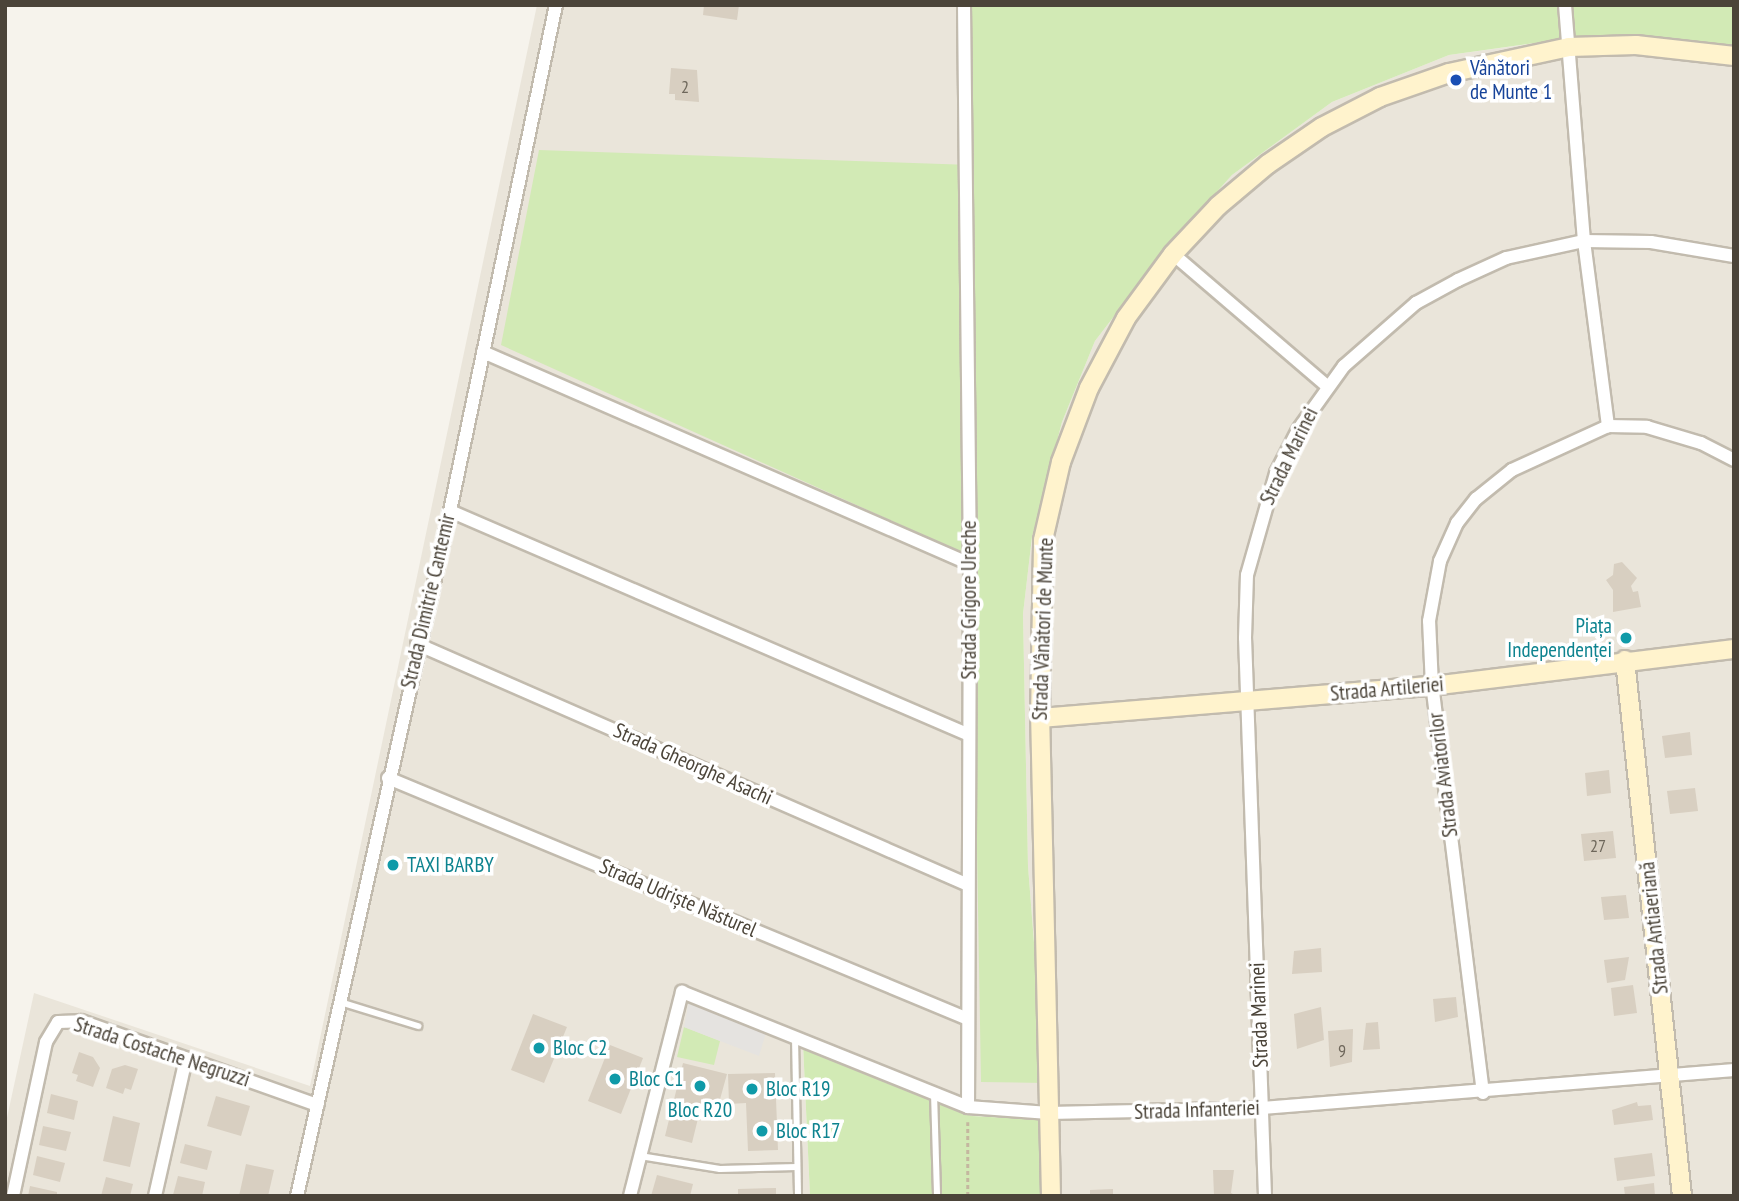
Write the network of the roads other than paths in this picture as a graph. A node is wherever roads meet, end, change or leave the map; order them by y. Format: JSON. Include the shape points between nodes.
{"nodes":[{"id":1,"x":556,"y":5,"type":"edge"},
{"id":2,"x":964,"y":5,"type":"edge"},
{"id":3,"x":1565,"y":5,"type":"edge"},
{"id":4,"x":1569,"y":47,"type":"junction"},
{"id":5,"x":1734,"y":56,"type":"edge"},
{"id":6,"x":1584,"y":241,"type":"junction"},
{"id":7,"x":1173,"y":254,"type":"junction"},
{"id":8,"x":1734,"y":256,"type":"edge"},
{"id":9,"x":483,"y":352,"type":"junction"},
{"id":10,"x":1326,"y":385,"type":"junction"},
{"id":11,"x":1608,"y":426,"type":"junction"},
{"id":12,"x":1734,"y":460,"type":"edge"},
{"id":13,"x":450,"y":511,"type":"junction"},
{"id":14,"x":970,"y":564,"type":"junction"},
{"id":15,"x":417,"y":644,"type":"junction"},
{"id":16,"x":1734,"y":649,"type":"edge"},
{"id":17,"x":1625,"y":660,"type":"junction"},
{"id":18,"x":1432,"y":686,"type":"junction"},
{"id":19,"x":1249,"y":702,"type":"junction"},
{"id":20,"x":1040,"y":718,"type":"junction"},
{"id":21,"x":969,"y":735,"type":"junction"},
{"id":22,"x":388,"y":778,"type":"junction"},
{"id":23,"x":968,"y":885,"type":"junction"},
{"id":24,"x":340,"y":1002,"type":"junction"},
{"id":25,"x":968,"y":1018,"type":"junction"},
{"id":26,"x":418,"y":1026,"type":"dead end"},
{"id":27,"x":795,"y":1037,"type":"junction"},
{"id":28,"x":186,"y":1058,"type":"junction"},
{"id":29,"x":1734,"y":1070,"type":"edge"},
{"id":30,"x":1670,"y":1078,"type":"junction"},
{"id":31,"x":934,"y":1093,"type":"junction"},
{"id":32,"x":1483,"y":1093,"type":"junction"},
{"id":33,"x":317,"y":1105,"type":"junction"},
{"id":34,"x":968,"y":1107,"type":"junction"},
{"id":35,"x":1262,"y":1108,"type":"junction"},
{"id":36,"x":1049,"y":1113,"type":"junction"},
{"id":37,"x":640,"y":1156,"type":"junction"},
{"id":38,"x":797,"y":1167,"type":"junction"},
{"id":39,"x":13,"y":1196,"type":"edge"},
{"id":40,"x":155,"y":1196,"type":"edge"},
{"id":41,"x":297,"y":1196,"type":"edge"},
{"id":42,"x":630,"y":1196,"type":"edge"},
{"id":43,"x":798,"y":1196,"type":"edge"},
{"id":44,"x":937,"y":1196,"type":"edge"},
{"id":45,"x":1051,"y":1196,"type":"edge"},
{"id":46,"x":1265,"y":1196,"type":"edge"},
{"id":47,"x":1682,"y":1196,"type":"edge"}],
"edges":[{"from":1,"to":9,"type":"street","name":"Strada Dimitrie Cantemir"},
{"from":2,"to":14,"type":"street","name":"Strada Grigore Ureche"},
{"from":3,"to":4,"type":"street"},
{"from":4,"to":5,"type":"street","name":"Strada Vânători de Munte","via":[[1636,45]]},
{"from":4,"to":6,"type":"street"},
{"from":4,"to":7,"type":"street","name":"Strada Vânători de Munte","via":[[1449,72],[1380,97],[1322,127],[1258,172]]},
{"from":6,"to":8,"type":"street","name":"Strada Marinei","via":[[1651,242]]},
{"from":6,"to":10,"type":"street","name":"Strada Marinei","via":[[1506,258],[1416,303],[1371,338]]},
{"from":6,"to":11,"type":"street"},
{"from":7,"to":10,"type":"street"},
{"from":7,"to":20,"type":"street","name":"Strada Vânători de Munte","via":[[1126,318],[1101,364],[1061,462],[1043,540]]},
{"from":9,"to":13,"type":"street","name":"Strada Dimitrie Cantemir"},
{"from":9,"to":14,"type":"street"},
{"from":10,"to":19,"type":"street","name":"Strada Marinei","via":[[1281,462],[1260,516],[1247,575]]},
{"from":11,"to":12,"type":"street","name":"Strada Aviatorilor","via":[[1647,427],[1701,443]]},
{"from":11,"to":18,"type":"street","name":"Strada Aviatorilor","via":[[1512,470],[1476,499],[1457,523],[1440,561],[1429,621]]},
{"from":13,"to":15,"type":"street","name":"Strada Dimitrie Cantemir"},
{"from":13,"to":21,"type":"street"},
{"from":14,"to":21,"type":"street","name":"Strada Grigore Ureche"},
{"from":15,"to":22,"type":"street","name":"Strada Dimitrie Cantemir"},
{"from":15,"to":23,"type":"street","name":"Strada Gheorghe Asachi"},
{"from":16,"to":17,"type":"street","name":"Strada Artileriei"},
{"from":17,"to":18,"type":"street","name":"Strada Artileriei"},
{"from":17,"to":30,"type":"street","name":"Strada Antiaeriană"},
{"from":18,"to":19,"type":"street","name":"Strada Artileriei"},
{"from":18,"to":32,"type":"street","name":"Strada Aviatorilor"},
{"from":19,"to":20,"type":"street","name":"Strada Artileriei"},
{"from":19,"to":35,"type":"street","name":"Strada Marinei"},
{"from":20,"to":36,"type":"street","name":"Strada Vânători de Munte"},
{"from":21,"to":23,"type":"street","name":"Strada Grigore Ureche"},
{"from":22,"to":24,"type":"street","name":"Strada Dimitrie Cantemir"},
{"from":22,"to":25,"type":"street","name":"Strada Udriște Năsturel"},
{"from":23,"to":25,"type":"street","name":"Strada Grigore Ureche"},
{"from":24,"to":26,"type":"lane"},
{"from":24,"to":33,"type":"street","name":"Strada Dimitrie Cantemir"},
{"from":25,"to":34,"type":"street","name":"Strada Grigore Ureche"},
{"from":27,"to":31,"type":"street","name":"Strada Infanteriei"},
{"from":27,"to":37,"type":"street","name":"Strada Infanteriei","via":[[682,992]]},
{"from":27,"to":38,"type":"lane"},
{"from":28,"to":33,"type":"street","name":"Strada Costache Negruzzi"},
{"from":28,"to":39,"type":"street","name":"Strada Costache Negruzzi","via":[[81,1021],[58,1023],[46,1042]]},
{"from":28,"to":40,"type":"street"},
{"from":29,"to":30,"type":"street","name":"Strada Infanteriei"},
{"from":30,"to":32,"type":"street","name":"Strada Infanteriei"},
{"from":30,"to":47,"type":"street","name":"Strada Antiaeriană"},
{"from":31,"to":34,"type":"street","name":"Strada Infanteriei"},
{"from":31,"to":44,"type":"lane"},
{"from":32,"to":35,"type":"street","name":"Strada Infanteriei"},
{"from":33,"to":41,"type":"street","name":"Strada Dimitrie Cantemir"},
{"from":34,"to":36,"type":"street","name":"Strada Infanteriei"},
{"from":35,"to":36,"type":"street","name":"Strada Infanteriei"},
{"from":35,"to":46,"type":"street","name":"Strada Marinei"},
{"from":36,"to":45,"type":"street","name":"Strada Vânători de Munte"},
{"from":37,"to":38,"type":"lane","via":[[720,1170]]},
{"from":37,"to":42,"type":"street"},
{"from":38,"to":43,"type":"lane"}]}
